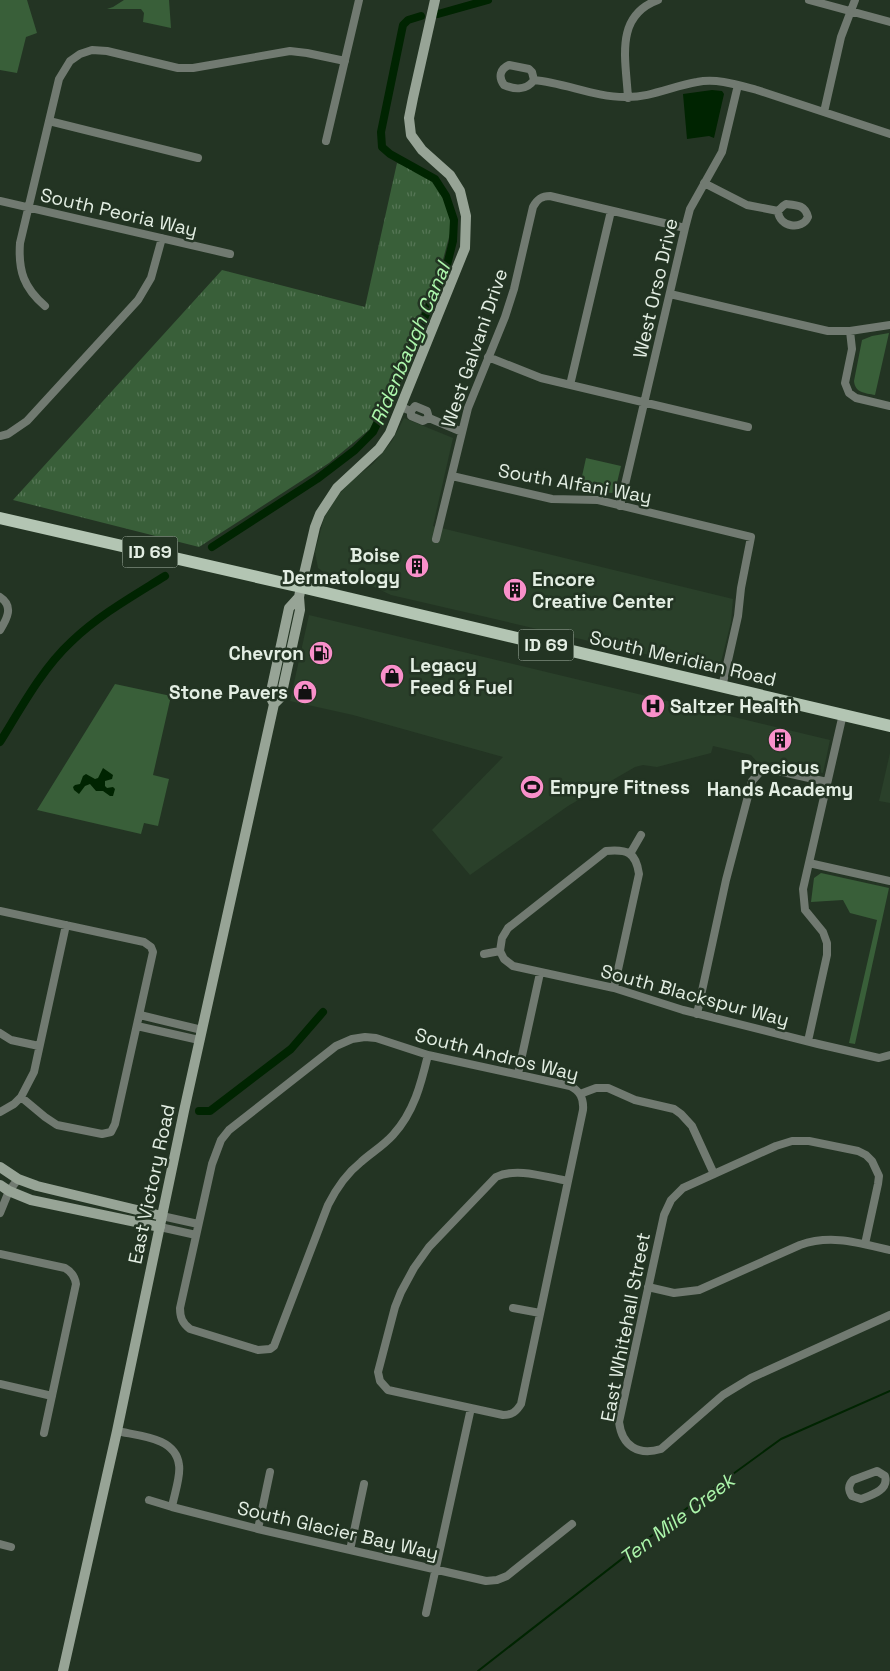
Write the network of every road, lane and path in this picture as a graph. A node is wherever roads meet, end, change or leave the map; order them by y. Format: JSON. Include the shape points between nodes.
{"nodes":[{"id":1,"x":359,"y":0,"type":"edge"},
{"id":2,"x":435,"y":0,"type":"edge"},
{"id":3,"x":658,"y":0,"type":"edge"},
{"id":4,"x":810,"y":0,"type":"edge"},
{"id":5,"x":855,"y":0,"type":"edge"},
{"id":6,"x":850,"y":11,"type":"junction"},
{"id":7,"x":890,"y":22,"type":"edge"},
{"id":8,"x":345,"y":61,"type":"junction"},
{"id":9,"x":534,"y":80,"type":"dead end"},
{"id":10,"x":738,"y":85,"type":"junction"},
{"id":11,"x":628,"y":98,"type":"junction"},
{"id":12,"x":824,"y":112,"type":"junction"},
{"id":13,"x":49,"y":121,"type":"junction"},
{"id":14,"x":890,"y":134,"type":"edge"},
{"id":15,"x":326,"y":141,"type":"dead end"},
{"id":16,"x":198,"y":158,"type":"dead end"},
{"id":17,"x":704,"y":183,"type":"junction"},
{"id":18,"x":0,"y":201,"type":"edge"},
{"id":19,"x":28,"y":207,"type":"junction"},
{"id":20,"x":611,"y":211,"type":"junction"},
{"id":21,"x":778,"y":211,"type":"dead end"},
{"id":22,"x":685,"y":228,"type":"junction"},
{"id":23,"x":162,"y":238,"type":"junction"},
{"id":24,"x":230,"y":254,"type":"dead end"},
{"id":25,"x":670,"y":294,"type":"junction"},
{"id":26,"x":45,"y":306,"type":"dead end"},
{"id":27,"x":890,"y":326,"type":"edge"},
{"id":28,"x":850,"y":331,"type":"junction"},
{"id":29,"x":488,"y":357,"type":"junction"},
{"id":30,"x":570,"y":385,"type":"junction"},
{"id":31,"x":644,"y":403,"type":"junction"},
{"id":32,"x":890,"y":406,"type":"edge"},
{"id":33,"x":406,"y":409,"type":"junction"},
{"id":34,"x":748,"y":427,"type":"dead end"},
{"id":35,"x":462,"y":432,"type":"junction"},
{"id":36,"x":0,"y":436,"type":"edge"},
{"id":37,"x":452,"y":476,"type":"junction"},
{"id":38,"x":620,"y":506,"type":"junction"},
{"id":39,"x":0,"y":518,"type":"edge"},
{"id":40,"x":436,"y":539,"type":"dead end"},
{"id":41,"x":300,"y":592,"type":"junction"},
{"id":42,"x":0,"y":597,"type":"edge"},
{"id":43,"x":0,"y":630,"type":"edge"},
{"id":44,"x":722,"y":687,"type":"junction"},
{"id":45,"x":843,"y":714,"type":"junction"},
{"id":46,"x":890,"y":726,"type":"edge"},
{"id":47,"x":827,"y":782,"type":"junction"},
{"id":48,"x":641,"y":835,"type":"dead end"},
{"id":49,"x":630,"y":854,"type":"junction"},
{"id":50,"x":809,"y":863,"type":"junction"},
{"id":51,"x":890,"y":881,"type":"edge"},
{"id":52,"x":0,"y":911,"type":"edge"},
{"id":53,"x":66,"y":925,"type":"junction"},
{"id":54,"x":500,"y":950,"type":"junction"},
{"id":55,"x":484,"y":954,"type":"dead end"},
{"id":56,"x":540,"y":973,"type":"junction"},
{"id":57,"x":614,"y":988,"type":"junction"},
{"id":58,"x":697,"y":1014,"type":"junction"},
{"id":59,"x":140,"y":1015,"type":"junction"},
{"id":60,"x":137,"y":1026,"type":"junction"},
{"id":61,"x":0,"y":1033,"type":"edge"},
{"id":62,"x":200,"y":1035,"type":"junction"},
{"id":63,"x":808,"y":1041,"type":"junction"},
{"id":64,"x":39,"y":1046,"type":"junction"},
{"id":65,"x":428,"y":1054,"type":"junction"},
{"id":66,"x":889,"y":1056,"type":"edge"},
{"id":67,"x":518,"y":1074,"type":"junction"},
{"id":68,"x":580,"y":1094,"type":"junction"},
{"id":69,"x":22,"y":1097,"type":"junction"},
{"id":70,"x":0,"y":1112,"type":"edge"},
{"id":71,"x":0,"y":1167,"type":"edge"},
{"id":72,"x":714,"y":1174,"type":"junction"},
{"id":73,"x":18,"y":1179,"type":"junction"},
{"id":74,"x":568,"y":1181,"type":"junction"},
{"id":75,"x":0,"y":1185,"type":"edge"},
{"id":76,"x":9,"y":1191,"type":"junction"},
{"id":77,"x":0,"y":1213,"type":"edge"},
{"id":78,"x":162,"y":1216,"type":"junction"},
{"id":79,"x":198,"y":1224,"type":"junction"},
{"id":80,"x":160,"y":1227,"type":"junction"},
{"id":81,"x":196,"y":1235,"type":"junction"},
{"id":82,"x":865,"y":1244,"type":"junction"},
{"id":83,"x":890,"y":1250,"type":"edge"},
{"id":84,"x":0,"y":1254,"type":"edge"},
{"id":85,"x":648,"y":1287,"type":"junction"},
{"id":86,"x":513,"y":1308,"type":"dead end"},
{"id":87,"x":540,"y":1314,"type":"junction"},
{"id":88,"x":890,"y":1315,"type":"edge"},
{"id":89,"x":0,"y":1384,"type":"edge"},
{"id":90,"x":52,"y":1396,"type":"junction"},
{"id":91,"x":471,"y":1408,"type":"junction"},
{"id":92,"x":117,"y":1431,"type":"junction"},
{"id":93,"x":44,"y":1433,"type":"dead end"},
{"id":94,"x":270,"y":1472,"type":"dead end"},
{"id":95,"x":888,"y":1476,"type":"edge"},
{"id":96,"x":364,"y":1484,"type":"dead end"},
{"id":97,"x":149,"y":1500,"type":"dead end"},
{"id":98,"x":172,"y":1507,"type":"junction"},
{"id":99,"x":572,"y":1524,"type":"dead end"},
{"id":100,"x":258,"y":1529,"type":"junction"},
{"id":101,"x":0,"y":1544,"type":"edge"},
{"id":102,"x":11,"y":1547,"type":"dead end"},
{"id":103,"x":350,"y":1550,"type":"junction"},
{"id":104,"x":435,"y":1569,"type":"junction"},
{"id":105,"x":426,"y":1613,"type":"dead end"},
{"id":106,"x":63,"y":1671,"type":"edge"}],
"edges":[{"from":1,"to":8,"type":"street"},
{"from":2,"to":33,"type":"main road","name":"East Victory Road","via":[[412,98],[411,136],[450,175],[460,191],[467,230],[465,248]]},
{"from":3,"to":11,"type":"street","via":[[636,13],[627,30]]},
{"from":4,"to":6,"type":"street"},
{"from":5,"to":6,"type":"street"},
{"from":6,"to":7,"type":"street"},
{"from":6,"to":12,"type":"street"},
{"from":8,"to":13,"type":"street","via":[[290,51],[178,68],[99,50],[85,52],[70,61],[61,72]]},
{"from":8,"to":15,"type":"street"},
{"from":9,"to":11,"type":"street"},
{"from":10,"to":11,"type":"street","via":[[698,81]]},
{"from":10,"to":12,"type":"street"},
{"from":10,"to":17,"type":"street","name":"West Orso Drive","via":[[722,152]]},
{"from":12,"to":14,"type":"street"},
{"from":13,"to":16,"type":"street"},
{"from":13,"to":19,"type":"street"},
{"from":17,"to":21,"type":"street","via":[[747,205]]},
{"from":17,"to":22,"type":"street","name":"West Orso Drive","via":[[690,209]]},
{"from":18,"to":19,"type":"street","name":"South Peoria Way"},
{"from":19,"to":23,"type":"street","name":"South Peoria Way"},
{"from":19,"to":26,"type":"street","via":[[19,259],[32,295]]},
{"from":20,"to":22,"type":"street"},
{"from":20,"to":29,"type":"street","name":"West Galvani Drive","via":[[550,196],[540,198],[533,207],[514,289]]},
{"from":20,"to":30,"type":"street"},
{"from":22,"to":25,"type":"street","name":"West Orso Drive"},
{"from":23,"to":24,"type":"street","name":"South Peoria Way"},
{"from":23,"to":36,"type":"street","via":[[151,278],[138,300],[27,421]]},
{"from":25,"to":28,"type":"street","via":[[828,331]]},
{"from":25,"to":31,"type":"street","name":"West Orso Drive"},
{"from":27,"to":28,"type":"street"},
{"from":28,"to":32,"type":"street","via":[[852,349],[845,383],[848,393]]},
{"from":29,"to":30,"type":"street","via":[[541,378]]},
{"from":29,"to":35,"type":"street","name":"West Galvani Drive"},
{"from":30,"to":31,"type":"street"},
{"from":31,"to":34,"type":"street"},
{"from":31,"to":38,"type":"street","name":"West Orso Drive"},
{"from":33,"to":35,"type":"street","via":[[411,416],[423,421],[428,418]]},
{"from":33,"to":41,"type":"main road","name":"East Victory Road","via":[[379,449],[337,488],[320,514]]},
{"from":35,"to":37,"type":"street","name":"West Galvani Drive"},
{"from":37,"to":38,"type":"street","name":"South Alfani Way","via":[[552,499],[598,500]]},
{"from":37,"to":40,"type":"street","name":"West Galvani Drive"},
{"from":38,"to":44,"type":"street","name":"South Alfani Way","via":[[751,537]]},
{"from":39,"to":41,"type":"main road","name":"South Meridian Road","number":"ID 69"},
{"from":41,"to":44,"type":"main road","name":"South Meridian Road","number":"ID 69"},
{"from":41,"to":62,"type":"main road","name":"East Victory Road","via":[[289,608],[270,696],[274,704]]},
{"from":42,"to":43,"type":"street","via":[[9,612]]},
{"from":44,"to":45,"type":"main road","name":"South Meridian Road","number":"ID 69"},
{"from":45,"to":46,"type":"main road","name":"South Meridian Road","number":"ID 69"},
{"from":45,"to":47,"type":"street"},
{"from":47,"to":50,"type":"street"},
{"from":47,"to":58,"type":"street","via":[[769,769],[756,776],[728,871]]},
{"from":48,"to":49,"type":"street"},
{"from":49,"to":54,"type":"street","via":[[620,850],[606,851],[508,928]]},
{"from":49,"to":57,"type":"street","via":[[637,862],[639,874]]},
{"from":50,"to":51,"type":"street"},
{"from":50,"to":63,"type":"street","via":[[803,889],[805,910],[823,932],[827,955]]},
{"from":52,"to":53,"type":"street"},
{"from":53,"to":59,"type":"street","via":[[144,942],[151,947],[153,957]]},
{"from":53,"to":64,"type":"street"},
{"from":54,"to":55,"type":"street"},
{"from":54,"to":56,"type":"street","name":"South Blackspur Way","via":[[504,959],[513,966]]},
{"from":56,"to":57,"type":"street","name":"South Blackspur Way"},
{"from":56,"to":67,"type":"street"},
{"from":57,"to":58,"type":"street","name":"South Blackspur Way"},
{"from":58,"to":63,"type":"street","name":"South Blackspur Way"},
{"from":59,"to":60,"type":"street"},
{"from":59,"to":62,"type":"street"},
{"from":60,"to":62,"type":"street"},
{"from":60,"to":69,"type":"street","via":[[111,1132],[102,1134],[57,1124],[45,1118]]},
{"from":61,"to":64,"type":"street","via":[[11,1040]]},
{"from":62,"to":78,"type":"main road","name":"East Victory Road"},
{"from":63,"to":66,"type":"street","name":"South Blackspur Way","via":[[879,1058]]},
{"from":64,"to":69,"type":"street","via":[[34,1072]]},
{"from":65,"to":67,"type":"street","name":"South Andros Way"},
{"from":65,"to":79,"type":"street","name":"South Andros Way","via":[[365,1037],[336,1046],[229,1130],[221,1140],[215,1151]]},
{"from":65,"to":81,"type":"street","via":[[416,1097],[402,1124],[351,1171],[334,1192],[277,1341],[270,1349],[258,1350],[190,1329],[181,1320],[180,1308]]},
{"from":67,"to":68,"type":"street","name":"South Andros Way","via":[[570,1086]]},
{"from":68,"to":72,"type":"street","name":"South Andros Way","via":[[596,1088],[608,1088],[681,1114],[692,1126]]},
{"from":68,"to":74,"type":"street","via":[[583,1110]]},
{"from":69,"to":70,"type":"street"},
{"from":71,"to":73,"type":"main road"},
{"from":72,"to":82,"type":"street","via":[[792,1141],[817,1142],[866,1155],[879,1176]]},
{"from":72,"to":85,"type":"street","name":"East Whitehall Street","via":[[683,1188],[668,1205]]},
{"from":73,"to":76,"type":"street"},
{"from":73,"to":78,"type":"main road"},
{"from":74,"to":87,"type":"street"},
{"from":74,"to":91,"type":"street","via":[[520,1172],[503,1173],[490,1181],[429,1247],[401,1292],[378,1372],[382,1385],[388,1390]]},
{"from":75,"to":76,"type":"main road"},
{"from":76,"to":77,"type":"street"},
{"from":76,"to":80,"type":"main road","via":[[31,1200]]},
{"from":78,"to":79,"type":"street"},
{"from":78,"to":80,"type":"main road","name":"East Victory Road"},
{"from":79,"to":81,"type":"street"},
{"from":80,"to":81,"type":"street"},
{"from":80,"to":92,"type":"main road","name":"East Victory Road"},
{"from":82,"to":83,"type":"street"},
{"from":82,"to":85,"type":"street","via":[[816,1240],[699,1290],[674,1292]]},
{"from":84,"to":90,"type":"street","via":[[65,1268],[73,1274],[76,1284]]},
{"from":85,"to":88,"type":"street","name":"East Whitehall Street","via":[[619,1422],[623,1438],[629,1445],[653,1451],[661,1449],[736,1386]]},
{"from":86,"to":87,"type":"street"},
{"from":87,"to":91,"type":"street","via":[[521,1404],[513,1413],[503,1416]]},
{"from":89,"to":90,"type":"street"},
{"from":90,"to":93,"type":"street"},
{"from":91,"to":104,"type":"street"},
{"from":92,"to":98,"type":"street","via":[[164,1442],[176,1452],[180,1466]]},
{"from":92,"to":106,"type":"main road","name":"East Victory Road"},
{"from":94,"to":100,"type":"street"},
{"from":95,"to":95,"type":"street","via":[[883,1489],[864,1498],[854,1498],[850,1493],[849,1486],[854,1480],[877,1470]]},
{"from":96,"to":103,"type":"street"},
{"from":97,"to":98,"type":"street","name":"South Glacier Bay Way"},
{"from":98,"to":100,"type":"street","name":"South Glacier Bay Way"},
{"from":99,"to":104,"type":"street","name":"South Glacier Bay Way","via":[[507,1576],[497,1580],[486,1581]]},
{"from":100,"to":103,"type":"street","name":"South Glacier Bay Way"},
{"from":101,"to":102,"type":"street"},
{"from":103,"to":104,"type":"street","name":"South Glacier Bay Way"},
{"from":104,"to":105,"type":"street"}]}
